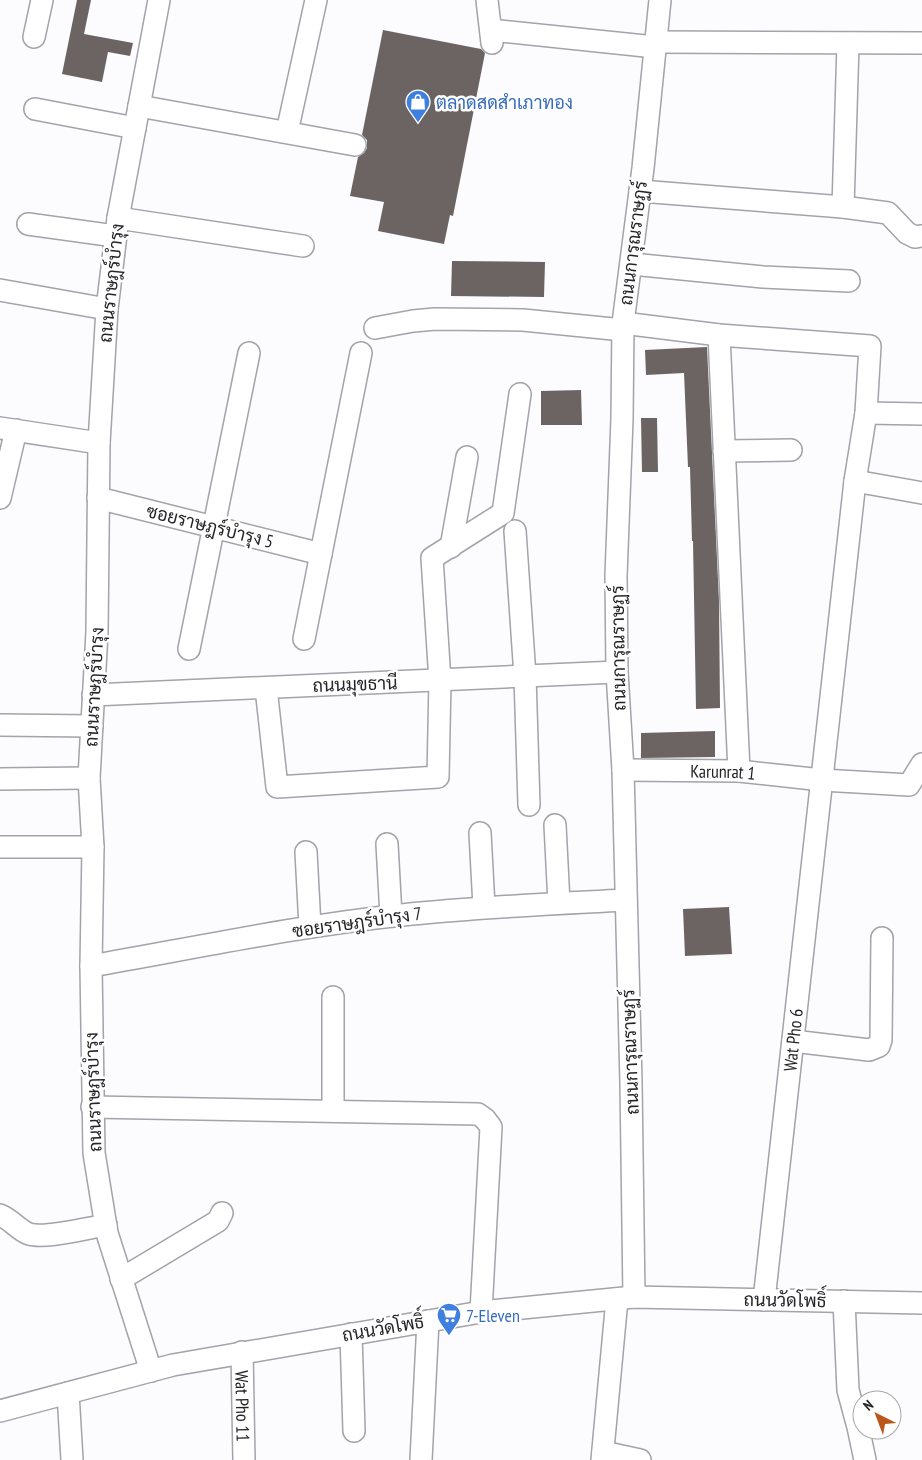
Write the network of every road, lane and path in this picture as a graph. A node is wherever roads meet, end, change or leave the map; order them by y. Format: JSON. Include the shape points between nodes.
{"nodes":[{"id":1,"x":42,"y":0,"type":"edge"},
{"id":2,"x":159,"y":0,"type":"edge"},
{"id":3,"x":316,"y":0,"type":"edge"},
{"id":4,"x":487,"y":0,"type":"edge"},
{"id":5,"x":660,"y":0,"type":"edge"},
{"id":6,"x":34,"y":37,"type":"dead end"},
{"id":7,"x":922,"y":43,"type":"edge"},
{"id":8,"x":848,"y":44,"type":"junction"},
{"id":9,"x":655,"y":45,"type":"junction"},
{"id":10,"x":139,"y":106,"type":"junction"},
{"id":11,"x":34,"y":109,"type":"dead end"},
{"id":12,"x":135,"y":128,"type":"junction"},
{"id":13,"x":287,"y":132,"type":"junction"},
{"id":14,"x":356,"y":145,"type":"dead end"},
{"id":15,"x":640,"y":192,"type":"junction"},
{"id":16,"x":843,"y":207,"type":"junction"},
{"id":17,"x":28,"y":224,"type":"dead end"},
{"id":18,"x":117,"y":227,"type":"junction"},
{"id":19,"x":922,"y":236,"type":"edge"},
{"id":20,"x":303,"y":246,"type":"dead end"},
{"id":21,"x":632,"y":264,"type":"junction"},
{"id":22,"x":849,"y":281,"type":"dead end"},
{"id":23,"x":0,"y":290,"type":"edge"},
{"id":24,"x":107,"y":309,"type":"junction"},
{"id":25,"x":623,"y":326,"type":"junction"},
{"id":26,"x":375,"y":328,"type":"dead end"},
{"id":27,"x":719,"y":335,"type":"junction"},
{"id":28,"x":249,"y":353,"type":"dead end"},
{"id":29,"x":361,"y":353,"type":"dead end"},
{"id":30,"x":520,"y":394,"type":"dead end"},
{"id":31,"x":866,"y":413,"type":"junction"},
{"id":32,"x":922,"y":414,"type":"edge"},
{"id":33,"x":8,"y":429,"type":"edge"},
{"id":34,"x":99,"y":443,"type":"junction"},
{"id":35,"x":791,"y":450,"type":"dead end"},
{"id":36,"x":724,"y":451,"type":"junction"},
{"id":37,"x":467,"y":457,"type":"dead end"},
{"id":38,"x":855,"y":481,"type":"junction"},
{"id":39,"x":922,"y":494,"type":"edge"},
{"id":40,"x":0,"y":498,"type":"edge"},
{"id":41,"x":98,"y":498,"type":"junction"},
{"id":42,"x":213,"y":528,"type":"junction"},
{"id":43,"x":515,"y":532,"type":"dead end"},
{"id":44,"x":451,"y":546,"type":"junction"},
{"id":45,"x":321,"y":554,"type":"junction"},
{"id":46,"x":304,"y":639,"type":"dead end"},
{"id":47,"x":190,"y":649,"type":"dead end"},
{"id":48,"x":617,"y":672,"type":"junction"},
{"id":49,"x":525,"y":676,"type":"junction"},
{"id":50,"x":440,"y":681,"type":"junction"},
{"id":51,"x":266,"y":688,"type":"junction"},
{"id":52,"x":93,"y":695,"type":"junction"},
{"id":53,"x":0,"y":725,"type":"edge"},
{"id":54,"x":92,"y":726,"type":"junction"},
{"id":55,"x":922,"y":764,"type":"edge"},
{"id":56,"x":623,"y":770,"type":"junction"},
{"id":57,"x":739,"y":771,"type":"junction"},
{"id":58,"x":89,"y":778,"type":"junction"},
{"id":59,"x":0,"y":779,"type":"edge"},
{"id":60,"x":822,"y":780,"type":"junction"},
{"id":61,"x":529,"y":805,"type":"dead end"},
{"id":62,"x":554,"y":825,"type":"dead end"},
{"id":63,"x":480,"y":833,"type":"dead end"},
{"id":64,"x":388,"y":844,"type":"dead end"},
{"id":65,"x":0,"y":846,"type":"edge"},
{"id":66,"x":92,"y":847,"type":"junction"},
{"id":67,"x":306,"y":852,"type":"dead end"},
{"id":68,"x":625,"y":900,"type":"junction"},
{"id":69,"x":559,"y":903,"type":"junction"},
{"id":70,"x":484,"y":907,"type":"junction"},
{"id":71,"x":391,"y":916,"type":"junction"},
{"id":72,"x":310,"y":927,"type":"junction"},
{"id":73,"x":882,"y":938,"type":"dead end"},
{"id":74,"x":91,"y":966,"type":"junction"},
{"id":75,"x":333,"y":997,"type":"dead end"},
{"id":76,"x":793,"y":1041,"type":"junction"},
{"id":77,"x":92,"y":1107,"type":"junction"},
{"id":78,"x":333,"y":1111,"type":"junction"},
{"id":79,"x":222,"y":1213,"type":"dead end"},
{"id":80,"x":0,"y":1215,"type":"edge"},
{"id":81,"x":106,"y":1225,"type":"junction"},
{"id":82,"x":121,"y":1279,"type":"junction"},
{"id":83,"x":625,"y":1298,"type":"junction"},
{"id":84,"x":764,"y":1300,"type":"junction"},
{"id":85,"x":844,"y":1301,"type":"junction"},
{"id":86,"x":922,"y":1303,"type":"edge"},
{"id":87,"x":481,"y":1312,"type":"junction"},
{"id":88,"x":428,"y":1321,"type":"junction"},
{"id":89,"x":351,"y":1334,"type":"junction"},
{"id":90,"x":242,"y":1352,"type":"junction"},
{"id":91,"x":151,"y":1371,"type":"junction"},
{"id":92,"x":68,"y":1392,"type":"junction"},
{"id":93,"x":0,"y":1411,"type":"edge"},
{"id":94,"x":354,"y":1431,"type":"dead end"},
{"id":95,"x":602,"y":1456,"type":"edge"},
{"id":96,"x":72,"y":1460,"type":"edge"},
{"id":97,"x":244,"y":1460,"type":"edge"},
{"id":98,"x":421,"y":1460,"type":"edge"},
{"id":99,"x":640,"y":1460,"type":"edge"},
{"id":100,"x":865,"y":1460,"type":"edge"}],
"edges":[{"from":1,"to":6,"type":"street"},
{"from":2,"to":10,"type":"street","name":"ถนนราษฎร์บำรุง"},
{"from":3,"to":13,"type":"street"},
{"from":4,"to":9,"type":"street","via":[[492,37]]},
{"from":5,"to":9,"type":"street","name":"ถนนการุณราษฏร์"},
{"from":7,"to":8,"type":"street"},
{"from":8,"to":9,"type":"street"},
{"from":8,"to":16,"type":"street"},
{"from":9,"to":15,"type":"street","name":"ถนนการุณราษฏร์"},
{"from":10,"to":12,"type":"street","name":"ถนนราษฎร์บำรุง"},
{"from":10,"to":13,"type":"street"},
{"from":11,"to":12,"type":"street"},
{"from":12,"to":18,"type":"street","name":"ถนนราษฎร์บำรุง"},
{"from":13,"to":14,"type":"street"},
{"from":15,"to":16,"type":"street"},
{"from":15,"to":21,"type":"street","name":"ถนนการุณราษฏร์"},
{"from":16,"to":19,"type":"street","via":[[888,213],[908,233]]},
{"from":17,"to":18,"type":"street"},
{"from":18,"to":20,"type":"street"},
{"from":18,"to":24,"type":"street","name":"ถนนราษฎร์บำรุง"},
{"from":21,"to":22,"type":"street","via":[[763,277]]},
{"from":21,"to":25,"type":"street","name":"ถนนการุณราษฏร์"},
{"from":23,"to":24,"type":"street"},
{"from":24,"to":34,"type":"street","name":"ถนนราษฎร์บำรุง"},
{"from":25,"to":26,"type":"street","via":[[444,319]]},
{"from":25,"to":27,"type":"street"},
{"from":25,"to":48,"type":"street","name":"ถนนการุณราษฏร์","via":[[616,576]]},
{"from":27,"to":31,"type":"street","name":"Wat Pho 6","via":[[870,346]]},
{"from":27,"to":36,"type":"street"},
{"from":28,"to":42,"type":"street"},
{"from":29,"to":45,"type":"street"},
{"from":30,"to":44,"type":"street","via":[[503,513]]},
{"from":31,"to":32,"type":"street"},
{"from":31,"to":38,"type":"street","name":"Wat Pho 6"},
{"from":33,"to":34,"type":"street"},
{"from":33,"to":40,"type":"street"},
{"from":34,"to":41,"type":"street","name":"ถนนราษฎร์บำรุง"},
{"from":35,"to":36,"type":"street"},
{"from":36,"to":57,"type":"street"},
{"from":37,"to":44,"type":"street"},
{"from":38,"to":39,"type":"street"},
{"from":38,"to":60,"type":"street","name":"Wat Pho 6"},
{"from":41,"to":42,"type":"street","name":"ซอยราษฎร์บำรุง 5"},
{"from":41,"to":52,"type":"street","name":"ถนนราษฎร์บำรุง"},
{"from":42,"to":45,"type":"street","name":"ซอยราษฎร์บำรุง 5"},
{"from":42,"to":47,"type":"street"},
{"from":43,"to":49,"type":"street"},
{"from":44,"to":50,"type":"street","via":[[432,558]]},
{"from":45,"to":46,"type":"street"},
{"from":48,"to":49,"type":"street","name":"ถนนมุขธานี"},
{"from":48,"to":56,"type":"street","name":"ถนนการุณราษฏร์"},
{"from":49,"to":50,"type":"street","name":"ถนนมุขธานี"},
{"from":49,"to":61,"type":"street"},
{"from":50,"to":51,"type":"street","name":"ถนนมุขธานี"},
{"from":50,"to":51,"type":"street","via":[[438,777],[276,787]]},
{"from":51,"to":52,"type":"street","name":"ถนนมุขธานี"},
{"from":52,"to":54,"type":"street","name":"ถนนราษฎร์บำรุง"},
{"from":53,"to":54,"type":"street"},
{"from":54,"to":58,"type":"street","name":"ถนนราษฎร์บำรุง"},
{"from":55,"to":60,"type":"street","name":"Karunrat 1","via":[[909,785]]},
{"from":56,"to":57,"type":"street","name":"Karunrat 1"},
{"from":56,"to":68,"type":"street","name":"ถนนการุณราษฏร์"},
{"from":57,"to":60,"type":"street","name":"Karunrat 1"},
{"from":58,"to":59,"type":"street"},
{"from":58,"to":66,"type":"street","name":"ถนนราษฎร์บำรุง"},
{"from":60,"to":76,"type":"street","name":"Wat Pho 6"},
{"from":62,"to":69,"type":"street"},
{"from":63,"to":70,"type":"street"},
{"from":64,"to":71,"type":"street"},
{"from":65,"to":66,"type":"street"},
{"from":66,"to":74,"type":"street","name":"ถนนราษฎร์บำรุง"},
{"from":67,"to":72,"type":"street"},
{"from":68,"to":69,"type":"street","name":"ซอยราษฎร์บำรุง 7"},
{"from":68,"to":83,"type":"street","name":"ถนนการุณราษฏร์","via":[[632,1083]]},
{"from":69,"to":70,"type":"street","name":"ซอยราษฎร์บำรุง 7"},
{"from":70,"to":71,"type":"street","name":"ซอยราษฎร์บำรุง 7"},
{"from":71,"to":72,"type":"street","name":"ซอยราษฎร์บำรุง 7"},
{"from":72,"to":74,"type":"street","name":"ซอยราษฎร์บำรุง 7"},
{"from":73,"to":76,"type":"street","via":[[879,1046],[870,1050]]},
{"from":74,"to":77,"type":"street","name":"ถนนราษฎร์บำรุง"},
{"from":75,"to":78,"type":"street"},
{"from":76,"to":84,"type":"street","name":"Wat Pho 6"},
{"from":77,"to":78,"type":"street"},
{"from":77,"to":81,"type":"street","name":"ถนนราษฎร์บำรุง","via":[[94,1153]]},
{"from":78,"to":87,"type":"street","via":[[478,1114],[486,1119],[491,1127]]},
{"from":79,"to":82,"type":"street","via":[[218,1221]]},
{"from":80,"to":81,"type":"street","via":[[34,1235]]},
{"from":81,"to":82,"type":"street","name":"ถนนราษฎร์บำรุง"},
{"from":82,"to":91,"type":"street","name":"ถนนราษฎร์บำรุง"},
{"from":83,"to":84,"type":"street","name":"ถนนวัดโพธิ์"},
{"from":83,"to":87,"type":"street","name":"ถนนวัดโพธิ์"},
{"from":83,"to":95,"type":"street","name":"ถนนการุณราษฏร์"},
{"from":84,"to":85,"type":"street","name":"ถนนวัดโพธิ์"},
{"from":85,"to":86,"type":"street","name":"ถนนวัดโพธิ์"},
{"from":85,"to":100,"type":"street","via":[[848,1390]]},
{"from":87,"to":88,"type":"street","name":"ถนนวัดโพธิ์"},
{"from":88,"to":89,"type":"street","name":"ถนนวัดโพธิ์"},
{"from":88,"to":98,"type":"street"},
{"from":89,"to":90,"type":"street","name":"ถนนวัดโพธิ์"},
{"from":89,"to":94,"type":"street"},
{"from":90,"to":91,"type":"street","name":"ถนนวัดโพธิ์"},
{"from":90,"to":97,"type":"street","name":"Wat Pho 11"},
{"from":91,"to":92,"type":"street","name":"ถนนวัดโพธิ์"},
{"from":92,"to":93,"type":"street","name":"ถนนวัดโพธิ์"},
{"from":92,"to":96,"type":"street"},
{"from":95,"to":99,"type":"street"}]}
